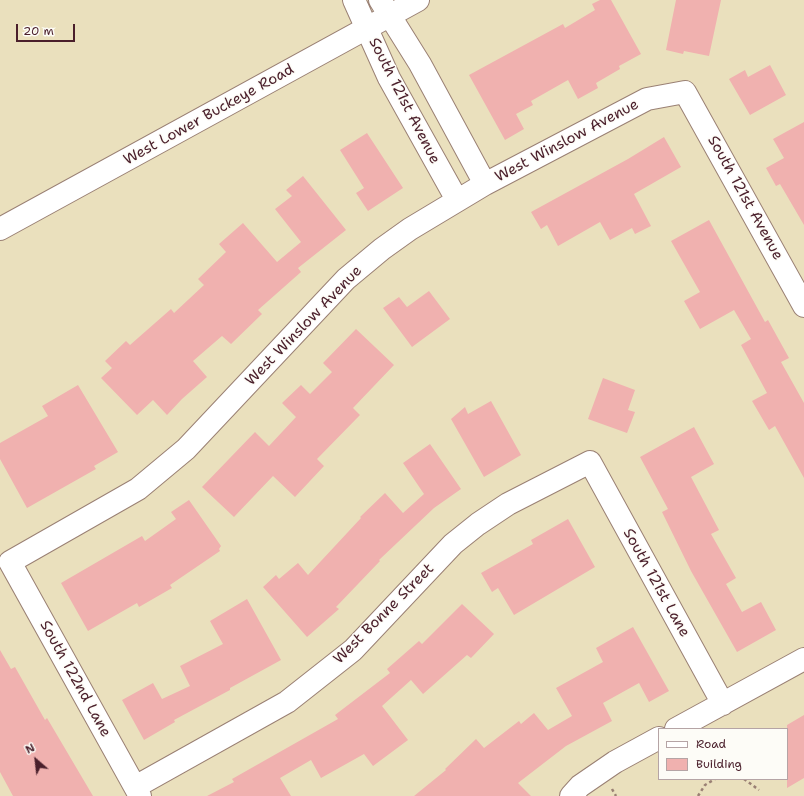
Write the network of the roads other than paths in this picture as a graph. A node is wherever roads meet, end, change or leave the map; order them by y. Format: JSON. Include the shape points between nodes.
{"nodes":[{"id":1,"x":354,"y":0,"type":"edge"},
{"id":2,"x":418,"y":0,"type":"edge"},
{"id":3,"x":385,"y":8,"type":"edge"},
{"id":4,"x":366,"y":28,"type":"junction"},
{"id":5,"x":685,"y":92,"type":"joint"},
{"id":6,"x":485,"y":184,"type":"junction"},
{"id":7,"x":457,"y":200,"type":"junction"},
{"id":8,"x":0,"y":229,"type":"edge"},
{"id":9,"x":804,"y":306,"type":"edge"},
{"id":10,"x":590,"y":462,"type":"joint"},
{"id":11,"x":10,"y":562,"type":"joint"},
{"id":12,"x":804,"y":659,"type":"edge"},
{"id":13,"x":723,"y":704,"type":"junction"},
{"id":14,"x":678,"y":728,"type":"edge"},
{"id":15,"x":658,"y":739,"type":"edge"},
{"id":16,"x":138,"y":792,"type":"edge"},
{"id":17,"x":571,"y":796,"type":"edge"}],
"edges":[{"from":1,"to":4,"type":"street","name":"South 121st Avenue"},
{"from":2,"to":3,"type":"street","name":"West Lower Buckeye Road"},
{"from":3,"to":4,"type":"street","name":"West Lower Buckeye Road"},
{"from":3,"to":6,"type":"street","name":"South 121st Avenue","via":[[420,64]]},
{"from":4,"to":7,"type":"street","name":"South 121st Avenue","via":[[389,78]]},
{"from":4,"to":8,"type":"street","name":"West Lower Buckeye Road"},
{"from":5,"to":6,"type":"street","name":"West Winslow Avenue","via":[[647,99]]},
{"from":5,"to":9,"type":"street","name":"South 121st Avenue"},
{"from":6,"to":7,"type":"street","name":"West Winslow Avenue"},
{"from":7,"to":11,"type":"street","name":"West Winslow Avenue","via":[[410,229],[346,279],[186,449],[138,490]]},
{"from":10,"to":13,"type":"street","name":"South 121st Lane"},
{"from":10,"to":16,"type":"street","name":"West Bonne Street","via":[[508,504],[478,524],[453,544],[353,650],[287,702]]},
{"from":11,"to":16,"type":"street","name":"South 122nd Lane"},
{"from":12,"to":13,"type":"street"},
{"from":13,"to":14,"type":"street"},
{"from":15,"to":17,"type":"street","via":[[615,762],[580,786]]}]}
